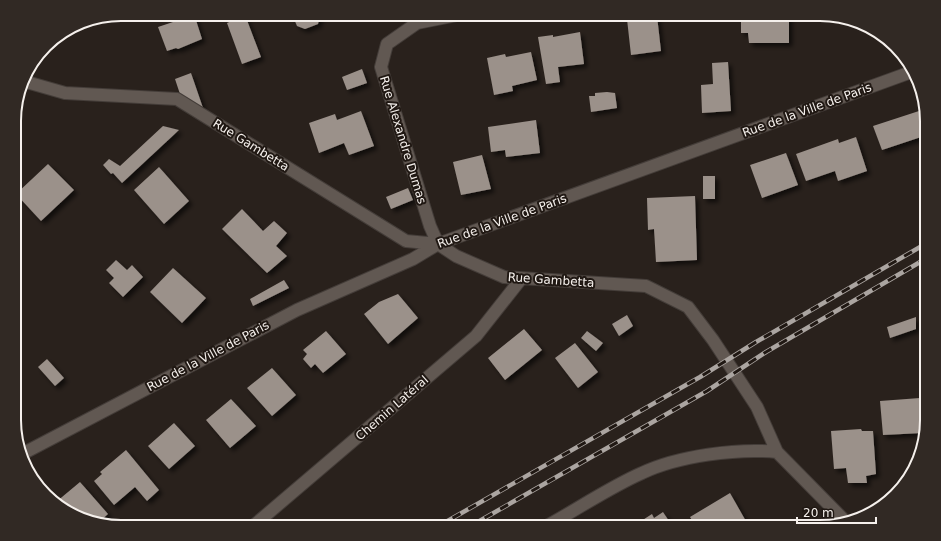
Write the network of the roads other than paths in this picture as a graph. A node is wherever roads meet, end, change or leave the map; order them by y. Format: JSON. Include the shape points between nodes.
{"nodes":[{"id":1,"x":427,"y":21,"type":"edge"},
{"id":2,"x":908,"y":73,"type":"edge"},
{"id":3,"x":29,"y":83,"type":"edge"},
{"id":4,"x":438,"y":244,"type":"junction"},
{"id":5,"x":521,"y":278,"type":"junction"},
{"id":6,"x":26,"y":452,"type":"edge"},
{"id":7,"x":777,"y":452,"type":"junction"},
{"id":8,"x":842,"y":518,"type":"edge"},
{"id":9,"x":260,"y":520,"type":"edge"},
{"id":10,"x":558,"y":520,"type":"edge"}],
"edges":[{"from":1,"to":4,"type":"street","name":"Rue Alexandre Dumas","via":[[417,23],[387,44],[381,67],[430,226]]},
{"from":2,"to":4,"type":"street","name":"Rue de la Ville de Paris"},
{"from":3,"to":4,"type":"street","name":"Rue Gambetta","via":[[65,93],[177,100],[406,241]]},
{"from":4,"to":5,"type":"street","name":"Rue Gambetta","via":[[456,256],[504,278]]},
{"from":4,"to":6,"type":"street","name":"Rue de la Ville de Paris","via":[[413,259],[297,310]]},
{"from":5,"to":7,"type":"street","name":"Rue Gambetta","via":[[646,286],[688,307],[757,407]]},
{"from":5,"to":9,"type":"street","name":"Chemin Latéral","via":[[476,336]]},
{"from":7,"to":8,"type":"street","name":"Rue Gambetta"},
{"from":7,"to":10,"type":"street","via":[[757,450],[682,459],[642,473]]}]}
